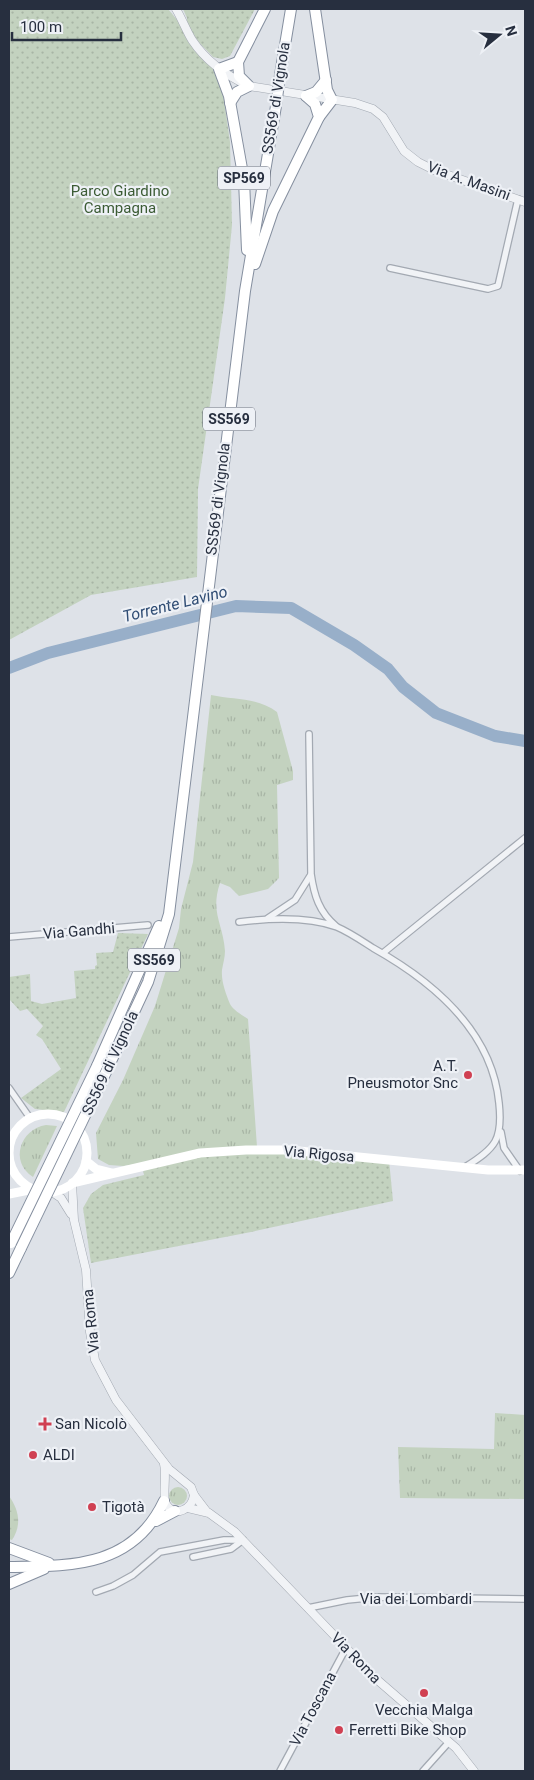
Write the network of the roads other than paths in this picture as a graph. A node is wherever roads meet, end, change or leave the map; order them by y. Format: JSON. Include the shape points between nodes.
{"nodes":[{"id":1,"x":176,"y":9,"type":"edge"},
{"id":2,"x":265,"y":9,"type":"edge"},
{"id":3,"x":291,"y":9,"type":"edge"},
{"id":4,"x":315,"y":9,"type":"edge"},
{"id":5,"x":238,"y":62,"type":"junction"},
{"id":6,"x":220,"y":69,"type":"junction"},
{"id":7,"x":326,"y":80,"type":"junction"},
{"id":8,"x":249,"y":86,"type":"junction"},
{"id":9,"x":306,"y":96,"type":"junction"},
{"id":10,"x":332,"y":100,"type":"junction"},
{"id":11,"x":230,"y":103,"type":"junction"},
{"id":12,"x":319,"y":117,"type":"junction"},
{"id":13,"x":522,"y":201,"type":"edge"},
{"id":14,"x":390,"y":268,"type":"dead end"},
{"id":15,"x":245,"y":291,"type":"junction"},
{"id":16,"x":309,"y":734,"type":"dead end"},
{"id":17,"x":525,"y":838,"type":"edge"},
{"id":18,"x":311,"y":874,"type":"junction"},
{"id":19,"x":267,"y":918,"type":"junction"},
{"id":20,"x":239,"y":922,"type":"dead end"},
{"id":21,"x":148,"y":925,"type":"dead end"},
{"id":22,"x":337,"y":927,"type":"junction"},
{"id":23,"x":9,"y":937,"type":"edge"},
{"id":24,"x":383,"y":953,"type":"junction"},
{"id":25,"x":9,"y":1088,"type":"edge"},
{"id":26,"x":30,"y":1118,"type":"junction"},
{"id":27,"x":501,"y":1132,"type":"junction"},
{"id":28,"x":11,"y":1138,"type":"edge"},
{"id":29,"x":86,"y":1161,"type":"junction"},
{"id":30,"x":464,"y":1168,"type":"junction"},
{"id":31,"x":523,"y":1171,"type":"edge"},
{"id":32,"x":114,"y":1173,"type":"junction"},
{"id":33,"x":72,"y":1184,"type":"junction"},
{"id":34,"x":34,"y":1189,"type":"junction"},
{"id":35,"x":52,"y":1192,"type":"junction"},
{"id":36,"x":9,"y":1194,"type":"edge"},
{"id":37,"x":74,"y":1220,"type":"junction"},
{"id":38,"x":14,"y":1246,"type":"edge"},
{"id":39,"x":9,"y":1273,"type":"edge"},
{"id":40,"x":164,"y":1462,"type":"junction"},
{"id":41,"x":184,"y":1482,"type":"junction"},
{"id":42,"x":166,"y":1487,"type":"junction"},
{"id":43,"x":194,"y":1495,"type":"junction"},
{"id":44,"x":164,"y":1501,"type":"junction"},
{"id":45,"x":188,"y":1508,"type":"junction"},
{"id":46,"x":175,"y":1511,"type":"junction"},
{"id":47,"x":209,"y":1513,"type":"junction"},
{"id":48,"x":151,"y":1525,"type":"junction"},
{"id":49,"x":243,"y":1540,"type":"junction"},
{"id":50,"x":9,"y":1548,"type":"edge"},
{"id":51,"x":193,"y":1557,"type":"dead end"},
{"id":52,"x":55,"y":1566,"type":"junction"},
{"id":53,"x":9,"y":1567,"type":"edge"},
{"id":54,"x":9,"y":1584,"type":"edge"},
{"id":55,"x":96,"y":1592,"type":"dead end"},
{"id":56,"x":525,"y":1599,"type":"edge"},
{"id":57,"x":308,"y":1608,"type":"junction"},
{"id":58,"x":346,"y":1648,"type":"junction"},
{"id":59,"x":449,"y":1742,"type":"junction"},
{"id":60,"x":280,"y":1771,"type":"edge"},
{"id":61,"x":423,"y":1771,"type":"edge"},
{"id":62,"x":474,"y":1771,"type":"edge"}],
"edges":[{"from":1,"to":6,"type":"street","name":"Via A. Masini","via":[[192,40]]},
{"from":2,"to":5,"type":"highway"},
{"from":3,"to":15,"type":"highway","name":"SS569 di Vignola","number":"SS569","bridge":true},
{"from":4,"to":7,"type":"highway"},
{"from":5,"to":6,"type":"highway"},
{"from":5,"to":8,"type":"highway","via":[[239,76]]},
{"from":6,"to":8,"type":"street","name":"Via A. Masini"},
{"from":6,"to":11,"type":"highway","number":"SP569"},
{"from":7,"to":9,"type":"highway","via":[[316,92]]},
{"from":7,"to":10,"type":"highway"},
{"from":8,"to":9,"type":"street","name":"Via A. Masini"},
{"from":8,"to":11,"type":"highway","via":[[237,92]]},
{"from":9,"to":10,"type":"street","name":"Via A. Masini"},
{"from":9,"to":12,"type":"highway","via":[[316,104]]},
{"from":10,"to":12,"type":"highway","number":"SP569"},
{"from":10,"to":13,"type":"street","name":"Via A. Masini","via":[[373,109],[383,117],[404,151],[418,162]]},
{"from":11,"to":15,"type":"highway","number":"SP569","via":[[244,180]]},
{"from":12,"to":15,"type":"highway","number":"SP569","via":[[273,211]]},
{"from":13,"to":14,"type":"street","via":[[495,289]]},
{"from":15,"to":38,"type":"highway","name":"SS569 di Vignola","number":"SS569","bridge":true,"via":[[177,842],[161,921],[102,1068]]},
{"from":16,"to":18,"type":"street"},
{"from":17,"to":24,"type":"street"},
{"from":18,"to":19,"type":"street","via":[[295,900]]},
{"from":18,"to":22,"type":"street","via":[[319,906]]},
{"from":19,"to":20,"type":"street"},
{"from":19,"to":22,"type":"street","via":[[305,920]]},
{"from":21,"to":23,"type":"street","name":"Via Gandhi"},
{"from":22,"to":24,"type":"street"},
{"from":24,"to":27,"type":"street","via":[[434,988],[474,1036],[493,1073]]},
{"from":25,"to":26,"type":"street"},
{"from":26,"to":28,"type":"main road"},
{"from":26,"to":29,"type":"main road","via":[[49,1114],[70,1121],[84,1140]]},
{"from":27,"to":30,"type":"street","via":[[483,1155]]},
{"from":27,"to":31,"type":"street","via":[[504,1148]]},
{"from":28,"to":34,"type":"main road","via":[[11,1164],[20,1180]]},
{"from":29,"to":32,"type":"main road","via":[[96,1169]]},
{"from":29,"to":33,"type":"main road"},
{"from":30,"to":31,"type":"main road","name":"Via Rigosa"},
{"from":30,"to":32,"type":"main road","name":"Via Rigosa","via":[[289,1150],[246,1150],[200,1153]]},
{"from":32,"to":33,"type":"main road","name":"Via Rigosa"},
{"from":33,"to":35,"type":"main road"},
{"from":33,"to":37,"type":"street","name":"Via Roma"},
{"from":34,"to":35,"type":"main road"},
{"from":34,"to":36,"type":"main road"},
{"from":35,"to":37,"type":"street","name":"Via Roma","via":[[67,1206]]},
{"from":37,"to":40,"type":"street","name":"Via Roma","via":[[86,1270],[95,1360],[112,1394]]},
{"from":38,"to":39,"type":"highway","name":"SS569 di Vignola","number":"SS569"},
{"from":40,"to":41,"type":"street","name":"Via Roma"},
{"from":40,"to":42,"type":"street"},
{"from":41,"to":42,"type":"street","via":[[174,1482]]},
{"from":41,"to":43,"type":"street","name":"Via Roma"},
{"from":42,"to":44,"type":"street"},
{"from":43,"to":45,"type":"street"},
{"from":43,"to":47,"type":"street","name":"Via Roma"},
{"from":44,"to":46,"type":"street"},
{"from":44,"to":48,"type":"highway"},
{"from":45,"to":46,"type":"street","name":"Via Roma"},
{"from":45,"to":47,"type":"street","name":"Via Roma"},
{"from":46,"to":48,"type":"highway"},
{"from":47,"to":49,"type":"street","name":"Via Roma"},
{"from":48,"to":52,"type":"highway","via":[[135,1540],[110,1555],[83,1563]]},
{"from":49,"to":51,"type":"street","via":[[230,1549]]},
{"from":49,"to":55,"type":"street","via":[[224,1540],[160,1552],[133,1574]]},
{"from":49,"to":57,"type":"street","name":"Via Roma"},
{"from":50,"to":52,"type":"highway"},
{"from":52,"to":53,"type":"highway"},
{"from":52,"to":54,"type":"highway"},
{"from":56,"to":57,"type":"street","name":"Via dei Lombardi","via":[[378,1597]]},
{"from":57,"to":58,"type":"street","name":"Via Roma"},
{"from":58,"to":59,"type":"street","name":"Via Roma","via":[[374,1677]]},
{"from":58,"to":60,"type":"street","name":"Via Toscana"},
{"from":59,"to":61,"type":"street"},
{"from":59,"to":62,"type":"street","name":"Via Roma"}]}
